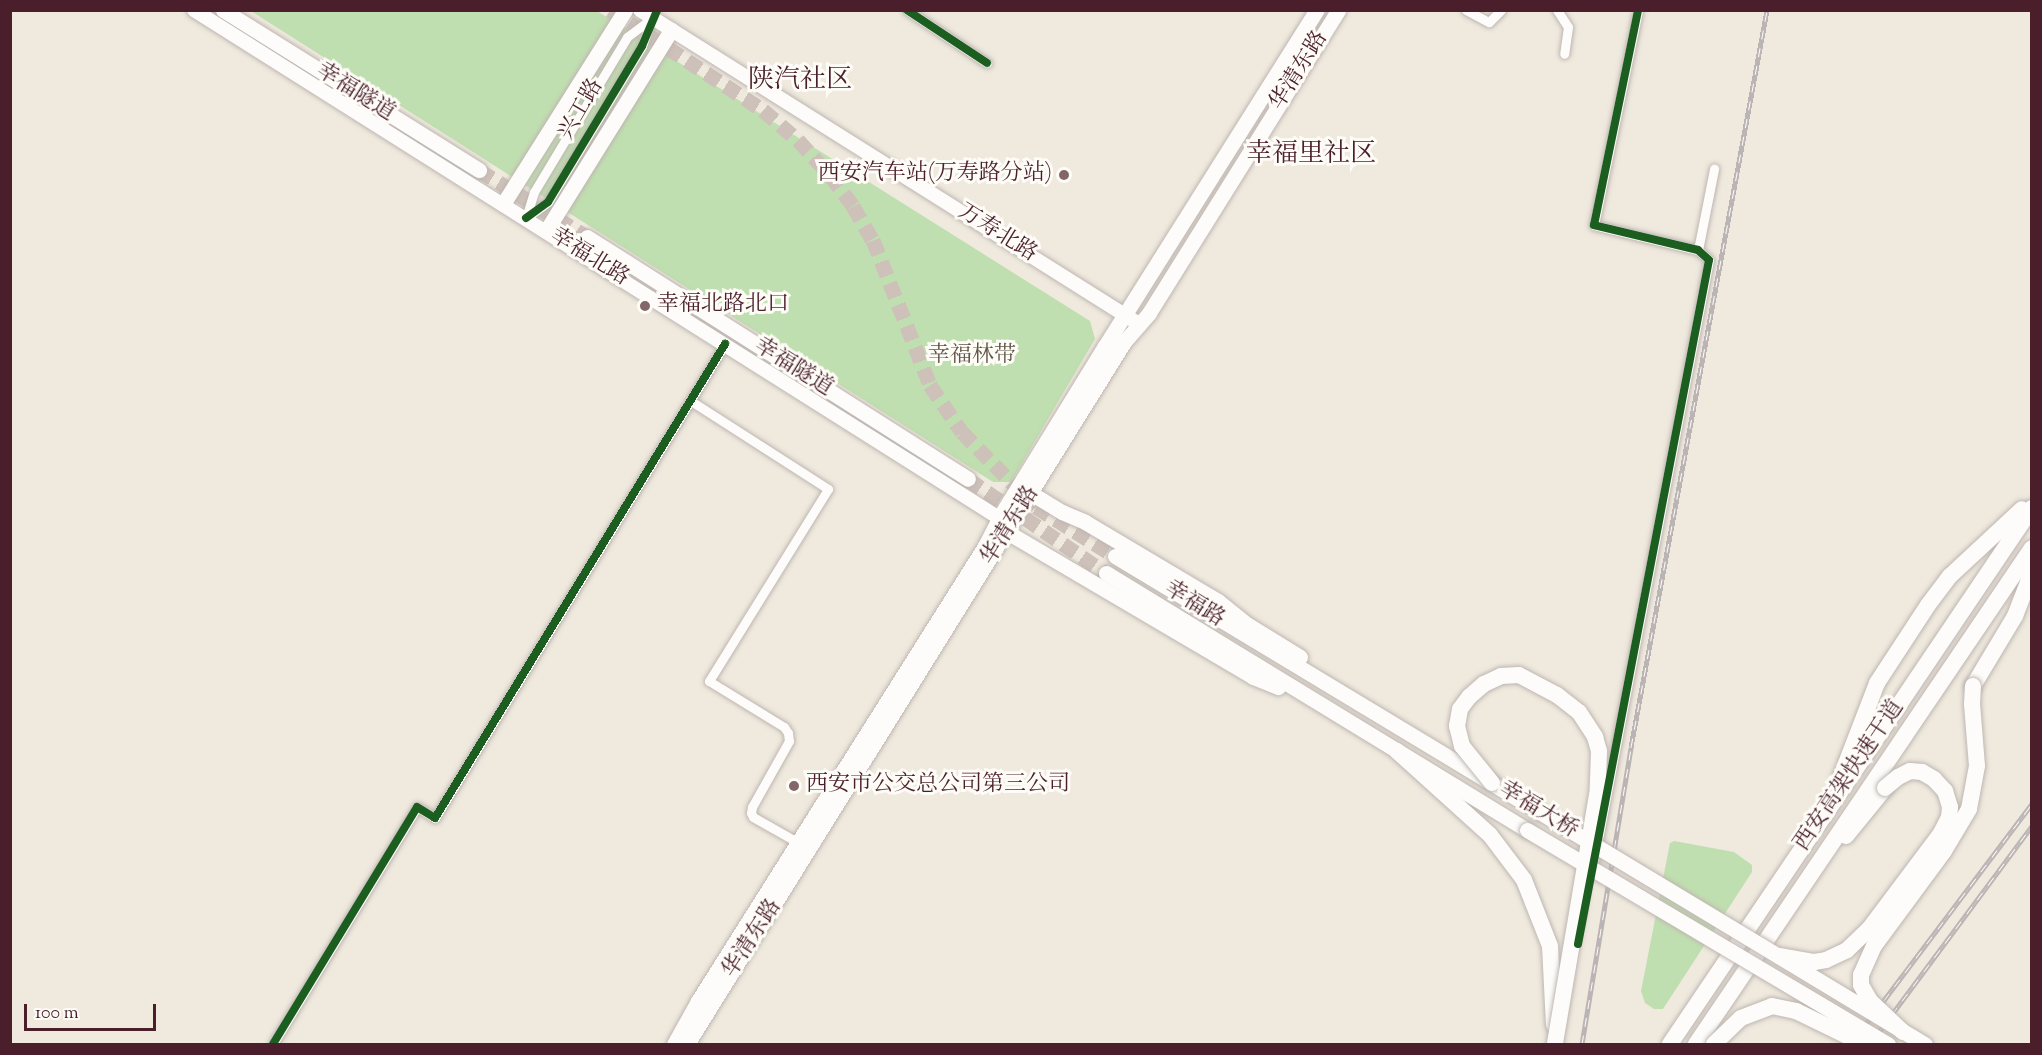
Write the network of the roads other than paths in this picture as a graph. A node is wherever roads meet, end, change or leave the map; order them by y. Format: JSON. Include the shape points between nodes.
{"nodes":[{"id":1,"x":194,"y":10,"type":"edge"},
{"id":2,"x":625,"y":10,"type":"edge"},
{"id":3,"x":907,"y":10,"type":"edge"},
{"id":4,"x":1317,"y":10,"type":"edge"},
{"id":5,"x":1338,"y":10,"type":"edge"},
{"id":6,"x":1466,"y":10,"type":"edge"},
{"id":7,"x":1500,"y":10,"type":"edge"},
{"id":8,"x":1557,"y":10,"type":"edge"},
{"id":9,"x":1638,"y":10,"type":"edge"},
{"id":10,"x":228,"y":13,"type":"edge"},
{"id":11,"x":650,"y":13,"type":"edge"},
{"id":12,"x":671,"y":30,"type":"junction"},
{"id":13,"x":1564,"y":54,"type":"dead end"},
{"id":14,"x":987,"y":63,"type":"dead end"},
{"id":15,"x":1714,"y":169,"type":"dead end"},
{"id":16,"x":479,"y":170,"type":"tunnel mouth"},
{"id":17,"x":503,"y":204,"type":"junction"},
{"id":18,"x":526,"y":218,"type":"junction"},
{"id":19,"x":546,"y":231,"type":"junction"},
{"id":20,"x":587,"y":237,"type":"tunnel mouth"},
{"id":21,"x":1698,"y":250,"type":"junction"},
{"id":22,"x":1125,"y":316,"type":"junction"},
{"id":23,"x":1139,"y":324,"type":"junction"},
{"id":24,"x":725,"y":344,"type":"junction"},
{"id":25,"x":690,"y":401,"type":"junction"},
{"id":26,"x":968,"y":479,"type":"tunnel mouth"},
{"id":27,"x":1025,"y":490,"type":"junction"},
{"id":28,"x":2031,"y":500,"type":"edge"},
{"id":29,"x":2031,"y":508,"type":"edge"},
{"id":30,"x":999,"y":518,"type":"junction"},
{"id":31,"x":1008,"y":532,"type":"junction"},
{"id":32,"x":2031,"y":548,"type":"edge"},
{"id":33,"x":1115,"y":556,"type":"tunnel mouth"},
{"id":34,"x":2031,"y":572,"type":"edge"},
{"id":35,"x":1106,"y":573,"type":"tunnel mouth"},
{"id":36,"x":1273,"y":653,"type":"joint"},
{"id":37,"x":1258,"y":674,"type":"junction"},
{"id":38,"x":1395,"y":725,"type":"junction"},
{"id":39,"x":1397,"y":751,"type":"junction"},
{"id":40,"x":1492,"y":783,"type":"junction"},
{"id":41,"x":1832,"y":801,"type":"junction"},
{"id":42,"x":799,"y":843,"type":"junction"},
{"id":43,"x":1783,"y":914,"type":"junction"},
{"id":44,"x":1578,"y":944,"type":"dead end"},
{"id":45,"x":1779,"y":956,"type":"junction"},
{"id":46,"x":723,"y":962,"type":"junction"},
{"id":47,"x":718,"y":993,"type":"junction"},
{"id":48,"x":1903,"y":1032,"type":"junction"},
{"id":49,"x":273,"y":1044,"type":"edge"},
{"id":50,"x":667,"y":1044,"type":"edge"},
{"id":51,"x":674,"y":1044,"type":"edge"},
{"id":52,"x":687,"y":1044,"type":"edge"},
{"id":53,"x":695,"y":1044,"type":"edge"},
{"id":54,"x":1554,"y":1044,"type":"edge"},
{"id":55,"x":1670,"y":1044,"type":"edge"},
{"id":56,"x":1696,"y":1044,"type":"edge"},
{"id":57,"x":1714,"y":1044,"type":"edge"},
{"id":58,"x":1864,"y":1044,"type":"edge"},
{"id":59,"x":1888,"y":1044,"type":"edge"},
{"id":60,"x":1925,"y":1044,"type":"edge"}],
"edges":[{"from":1,"to":17,"type":"main road","name":"幸福北路"},
{"from":2,"to":17,"type":"main road"},
{"from":3,"to":14,"type":"street"},
{"from":4,"to":22,"type":"main road","name":"华清东路"},
{"from":5,"to":23,"type":"main road","name":"华清东路"},
{"from":6,"to":7,"type":"street","via":[[1489,22]]},
{"from":8,"to":13,"type":"street","via":[[1568,27]]},
{"from":9,"to":21,"type":"street","via":[[1594,225]]},
{"from":10,"to":16,"type":"main road","name":"幸福隧道"},
{"from":11,"to":12,"type":"main road","name":"万寿北路"},
{"from":11,"to":18,"type":"street","name":"兴工路","via":[[627,37],[534,192]]},
{"from":11,"to":18,"type":"street","name":"兴工路","via":[[642,46],[548,202]]},
{"from":12,"to":19,"type":"main road"},
{"from":12,"to":22,"type":"main road","name":"万寿北路"},
{"from":15,"to":21,"type":"street"},
{"from":17,"to":18,"type":"main road","name":"幸福北路"},
{"from":18,"to":19,"type":"main road","name":"幸福北路"},
{"from":19,"to":24,"type":"main road","name":"幸福北路"},
{"from":20,"to":26,"type":"main road","name":"幸福隧道"},
{"from":21,"to":44,"type":"street","via":[[1709,260]]},
{"from":22,"to":23,"type":"main road","name":"万寿北路"},
{"from":22,"to":27,"type":"main road","name":"华清东路"},
{"from":23,"to":27,"type":"main road","name":"华清东路"},
{"from":24,"to":25,"type":"street"},
{"from":24,"to":30,"type":"main road","name":"幸福北路"},
{"from":25,"to":42,"type":"street","via":[[828,489],[709,681],[788,733],[789,741],[751,813]]},
{"from":25,"to":49,"type":"street","via":[[435,818],[417,807]]},
{"from":27,"to":30,"type":"main road","name":"华清东路"},
{"from":27,"to":31,"type":"main road","name":"华清东路"},
{"from":27,"to":38,"type":"main road","via":[[1218,602],[1344,685]]},
{"from":28,"to":41,"type":"highway","via":[[1950,576],[1877,683]]},
{"from":29,"to":41,"type":"highway","name":"西安高架快速干道"},
{"from":30,"to":31,"type":"main road","name":"幸福北路"},
{"from":30,"to":42,"type":"main road","name":"华清东路"},
{"from":31,"to":37,"type":"main road"},
{"from":31,"to":47,"type":"main road","name":"华清东路"},
{"from":32,"to":43,"type":"highway","name":"西安高架快速干道"},
{"from":33,"to":36,"type":"main road","name":"幸福路"},
{"from":34,"to":48,"type":"highway","bridge":true,"via":[[2015,616],[1973,686],[1977,766],[1969,809],[1944,851],[1874,946],[1861,975],[1861,985],[1870,1002]]},
{"from":35,"to":37,"type":"main road","name":"幸福路"},
{"from":36,"to":38,"type":"main road","name":"幸福大桥"},
{"from":37,"to":39,"type":"main road","name":"幸福大桥","via":[[1311,699]]},
{"from":38,"to":40,"type":"main road","name":"幸福大桥"},
{"from":39,"to":54,"type":"highway","bridge":true,"via":[[1482,827],[1524,880],[1550,946]]},
{"from":39,"to":59,"type":"main road","name":"幸福大桥","bridge":true},
{"from":40,"to":45,"type":"main road","name":"幸福大桥","bridge":true},
{"from":40,"to":54,"type":"highway","bridge":true,"via":[[1462,746],[1457,726],[1460,709],[1469,697],[1501,676],[1519,675],[1557,694],[1579,712],[1595,737],[1599,751],[1598,789]]},
{"from":41,"to":55,"type":"highway","name":"西安高架快速干道"},
{"from":42,"to":46,"type":"main road","name":"华清东路"},
{"from":43,"to":45,"type":"highway","bridge":true,"via":[[1885,788],[1910,771],[1922,772],[1945,791],[1950,807],[1941,833],[1881,915],[1852,946],[1814,962]]},
{"from":43,"to":56,"type":"highway","name":"西安高架快速干道"},
{"from":45,"to":48,"type":"main road","name":"幸福大桥","bridge":true},
{"from":46,"to":50,"type":"main road","via":[[691,1001]]},
{"from":46,"to":51,"type":"main road","name":"华清东路"},
{"from":47,"to":52,"type":"main road","name":"华清东路"},
{"from":47,"to":53,"type":"main road"},
{"from":48,"to":60,"type":"main road","name":"幸福大桥","bridge":true},
{"from":57,"to":58,"type":"highway","bridge":true,"via":[[1741,1018],[1772,1006],[1796,1011]]}]}
